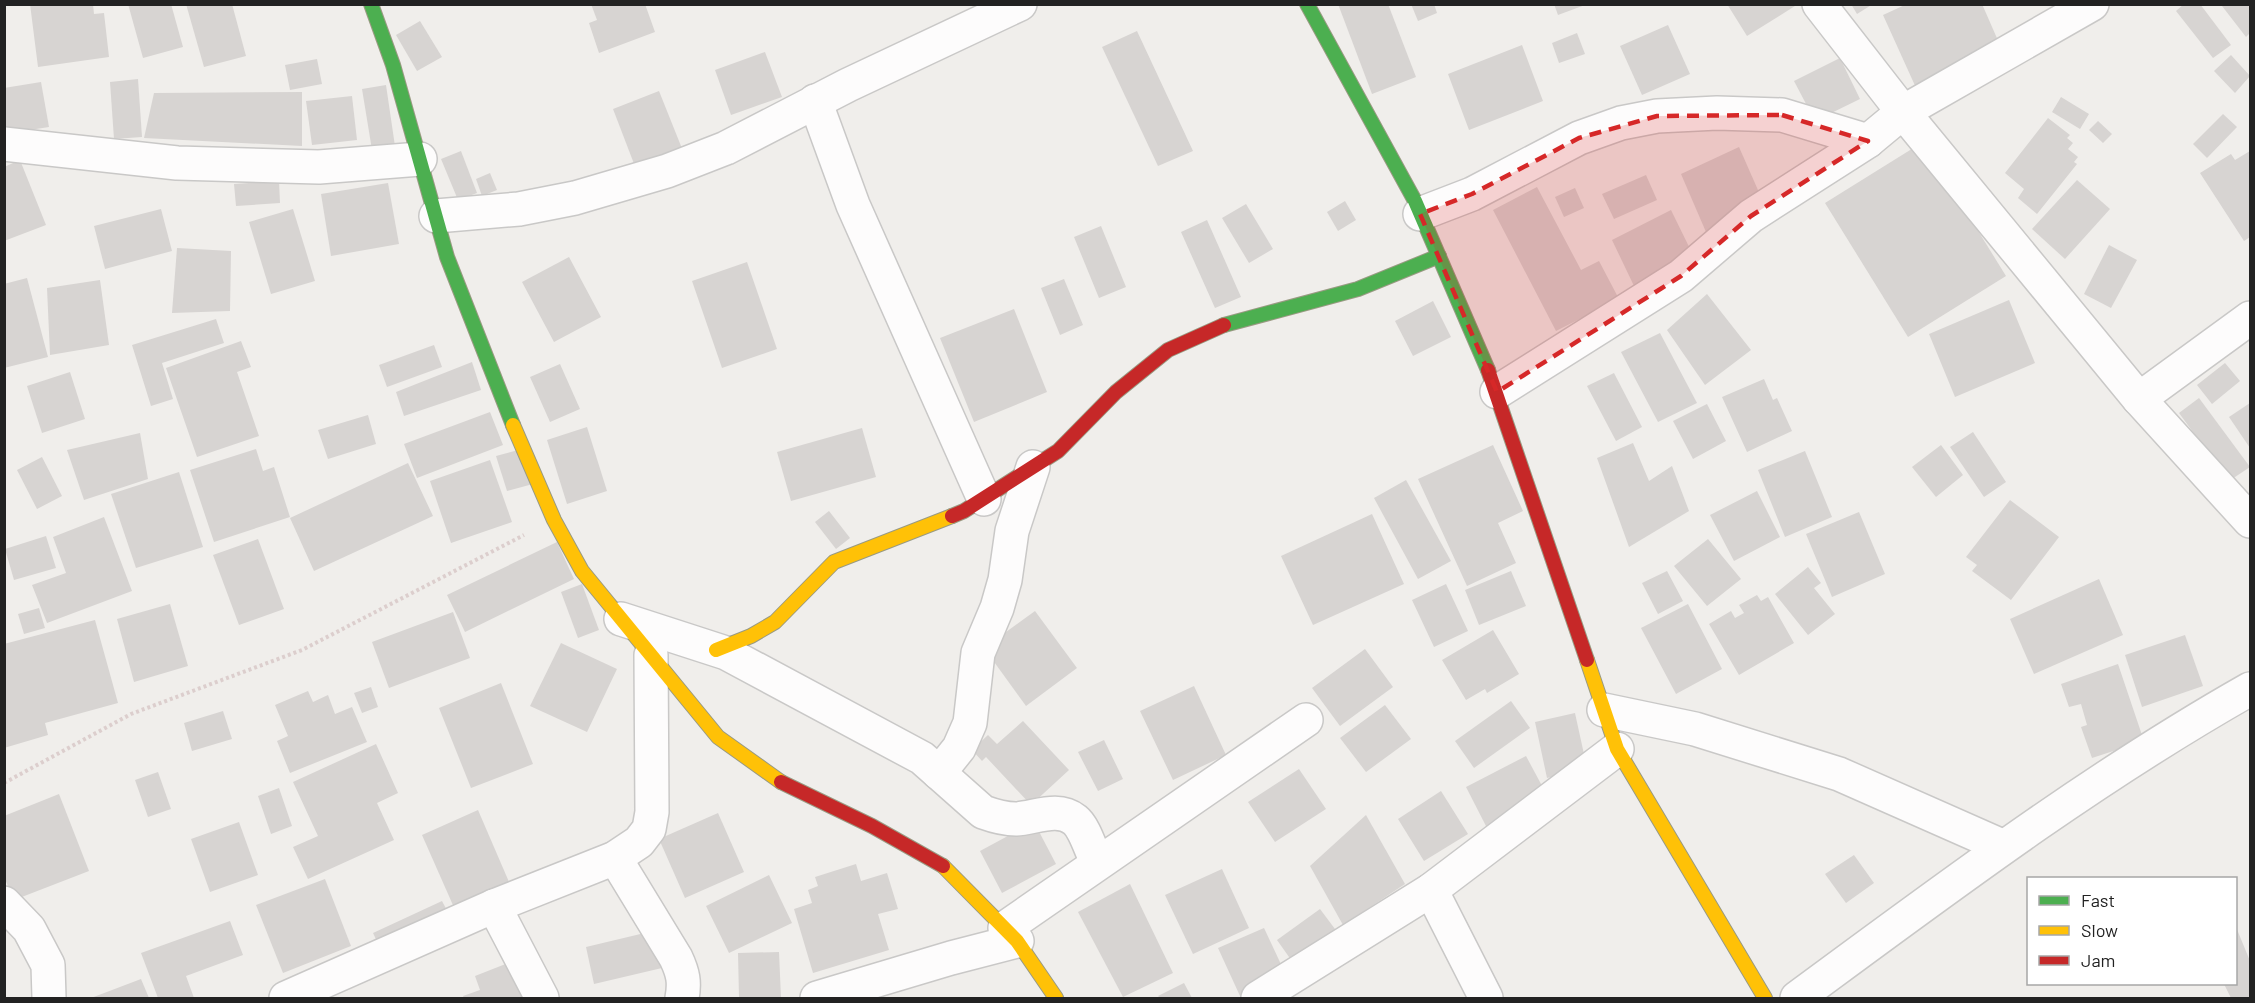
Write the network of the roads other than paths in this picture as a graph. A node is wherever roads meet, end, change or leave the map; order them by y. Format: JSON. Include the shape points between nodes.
{"nodes":[{"id":1,"x":371,"y":4,"type":"edge"},
{"id":2,"x":1020,"y":4,"type":"edge"},
{"id":3,"x":1307,"y":4,"type":"edge"},
{"id":4,"x":1819,"y":4,"type":"edge"},
{"id":5,"x":2092,"y":4,"type":"edge"},
{"id":6,"x":815,"y":101,"type":"junction"},
{"id":7,"x":1903,"y":112,"type":"junction"},
{"id":8,"x":1868,"y":141,"type":"junction"},
{"id":9,"x":4,"y":144,"type":"edge"},
{"id":10,"x":420,"y":159,"type":"junction"},
{"id":11,"x":1420,"y":214,"type":"junction"},
{"id":12,"x":436,"y":216,"type":"junction"},
{"id":13,"x":1439,"y":256,"type":"junction"},
{"id":14,"x":2250,"y":318,"type":"edge"},
{"id":15,"x":1497,"y":392,"type":"junction"},
{"id":16,"x":2139,"y":399,"type":"junction"},
{"id":17,"x":1033,"y":467,"type":"junction"},
{"id":18,"x":984,"y":499,"type":"junction"},
{"id":19,"x":2250,"y":521,"type":"edge"},
{"id":20,"x":621,"y":619,"type":"junction"},
{"id":21,"x":716,"y":650,"type":"junction"},
{"id":22,"x":651,"y":655,"type":"junction"},
{"id":23,"x":2250,"y":689,"type":"edge"},
{"id":24,"x":1604,"y":710,"type":"junction"},
{"id":25,"x":1306,"y":720,"type":"dead end"},
{"id":26,"x":1617,"y":748,"type":"junction"},
{"id":27,"x":939,"y":774,"type":"junction"},
{"id":28,"x":2002,"y":846,"type":"junction"},
{"id":29,"x":615,"y":858,"type":"junction"},
{"id":30,"x":1097,"y":862,"type":"junction"},
{"id":31,"x":1431,"y":890,"type":"junction"},
{"id":32,"x":4,"y":903,"type":"edge"},
{"id":33,"x":494,"y":906,"type":"junction"},
{"id":34,"x":1011,"y":934,"type":"junction"},
{"id":35,"x":50,"y":999,"type":"edge"},
{"id":36,"x":286,"y":999,"type":"edge"},
{"id":37,"x":542,"y":999,"type":"edge"},
{"id":38,"x":682,"y":999,"type":"edge"},
{"id":39,"x":818,"y":999,"type":"edge"},
{"id":40,"x":1056,"y":999,"type":"edge"},
{"id":41,"x":1258,"y":999,"type":"edge"},
{"id":42,"x":1486,"y":999,"type":"edge"},
{"id":43,"x":1765,"y":999,"type":"edge"},
{"id":44,"x":1797,"y":999,"type":"edge"}],
"edges":[{"from":1,"to":10,"type":"street"},
{"from":2,"to":6,"type":"street"},
{"from":3,"to":11,"type":"street"},
{"from":4,"to":7,"type":"street"},
{"from":5,"to":7,"type":"street"},
{"from":6,"to":12,"type":"street","via":[[726,148],[667,171],[575,198],[519,209]]},
{"from":6,"to":18,"type":"street","via":[[853,205]]},
{"from":7,"to":8,"type":"street"},
{"from":7,"to":16,"type":"street"},
{"from":8,"to":11,"type":"street","via":[[1782,115],[1657,116],[1621,123],[1579,138],[1483,189]]},
{"from":8,"to":15,"type":"street","via":[[1751,216],[1681,276]]},
{"from":9,"to":10,"type":"street","via":[[177,163],[319,167]]},
{"from":10,"to":12,"type":"street"},
{"from":11,"to":13,"type":"street"},
{"from":12,"to":20,"type":"street","via":[[447,257],[503,403],[554,520],[582,571]]},
{"from":13,"to":15,"type":"street"},
{"from":13,"to":17,"type":"street","via":[[1358,289],[1216,327],[1168,350],[1116,392],[1058,451]]},
{"from":14,"to":16,"type":"street"},
{"from":15,"to":24,"type":"street"},
{"from":16,"to":19,"type":"street"},
{"from":17,"to":18,"type":"street"},
{"from":17,"to":27,"type":"street","via":[[1012,531],[998,608],[978,653],[970,723],[959,748]]},
{"from":18,"to":21,"type":"street","via":[[921,529],[834,562],[816,575],[782,617],[759,632]]},
{"from":20,"to":21,"type":"street"},
{"from":20,"to":22,"type":"street"},
{"from":21,"to":27,"type":"street","via":[[922,758]]},
{"from":22,"to":29,"type":"street","via":[[649,829],[639,842]]},
{"from":22,"to":34,"type":"street","via":[[718,737],[777,780],[943,866]]},
{"from":23,"to":28,"type":"street","via":[[2177,730]]},
{"from":24,"to":26,"type":"street"},
{"from":24,"to":28,"type":"street","via":[[1695,729],[1839,774]]},
{"from":25,"to":30,"type":"street"},
{"from":26,"to":31,"type":"street"},
{"from":26,"to":43,"type":"street"},
{"from":27,"to":30,"type":"street","via":[[983,812],[995,817],[1016,819],[1056,813],[1077,821]]},
{"from":28,"to":44,"type":"street"},
{"from":29,"to":33,"type":"street"},
{"from":29,"to":38,"type":"street","via":[[676,958],[683,973]]},
{"from":30,"to":34,"type":"street"},
{"from":31,"to":41,"type":"street"},
{"from":31,"to":42,"type":"street"},
{"from":32,"to":35,"type":"street","via":[[29,929],[48,965]]},
{"from":33,"to":36,"type":"street"},
{"from":33,"to":37,"type":"street"},
{"from":34,"to":39,"type":"street","via":[[951,958]]},
{"from":34,"to":40,"type":"street"}]}
